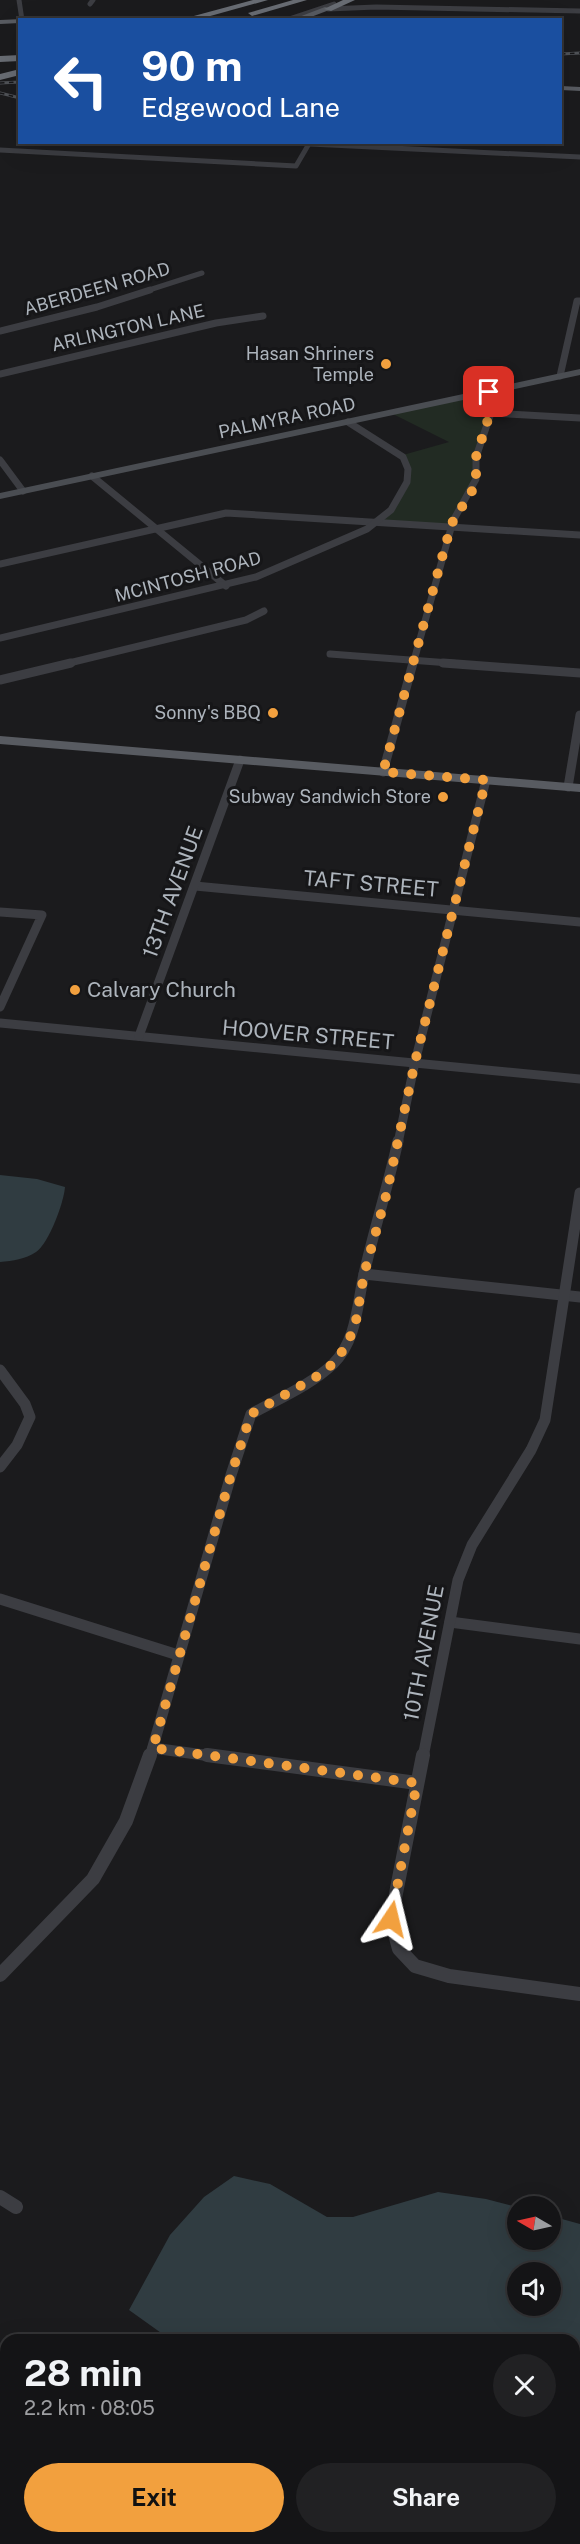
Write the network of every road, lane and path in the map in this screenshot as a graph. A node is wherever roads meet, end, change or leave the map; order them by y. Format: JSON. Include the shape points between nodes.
{"nodes":[{"id":1,"x":19,"y":0,"type":"edge"},
{"id":2,"x":264,"y":0,"type":"edge"},
{"id":3,"x":282,"y":0,"type":"edge"},
{"id":4,"x":303,"y":0,"type":"edge"},
{"id":5,"x":349,"y":1,"type":"edge"},
{"id":6,"x":366,"y":6,"type":"joint"},
{"id":7,"x":376,"y":7,"type":"junction"},
{"id":8,"x":328,"y":9,"type":"junction"},
{"id":9,"x":580,"y":10,"type":"edge"},
{"id":10,"x":20,"y":18,"type":"edge"},
{"id":11,"x":191,"y":18,"type":"edge"},
{"id":12,"x":213,"y":18,"type":"edge"},
{"id":13,"x":234,"y":18,"type":"edge"},
{"id":14,"x":292,"y":18,"type":"edge"},
{"id":15,"x":300,"y":18,"type":"edge"},
{"id":16,"x":18,"y":22,"type":"edge"},
{"id":17,"x":0,"y":24,"type":"edge"},
{"id":18,"x":18,"y":58,"type":"edge"},
{"id":19,"x":0,"y":60,"type":"edge"},
{"id":20,"x":0,"y":71,"type":"edge"},
{"id":21,"x":18,"y":73,"type":"edge"},
{"id":22,"x":0,"y":78,"type":"edge"},
{"id":23,"x":562,"y":88,"type":"edge"},
{"id":24,"x":580,"y":89,"type":"edge"},
{"id":25,"x":309,"y":144,"type":"edge"},
{"id":26,"x":329,"y":144,"type":"edge"},
{"id":27,"x":425,"y":144,"type":"edge"},
{"id":28,"x":422,"y":149,"type":"junction"},
{"id":29,"x":0,"y":150,"type":"edge"},
{"id":30,"x":580,"y":157,"type":"edge"},
{"id":31,"x":202,"y":273,"type":"dead end"},
{"id":32,"x":578,"y":301,"type":"edge"},
{"id":33,"x":263,"y":316,"type":"dead end"},
{"id":34,"x":0,"y":331,"type":"edge"},
{"id":35,"x":580,"y":372,"type":"edge"},
{"id":36,"x":0,"y":374,"type":"edge"},
{"id":37,"x":560,"y":376,"type":"junction"},
{"id":38,"x":489,"y":392,"type":"junction"},
{"id":39,"x":490,"y":413,"type":"junction"},
{"id":40,"x":580,"y":418,"type":"edge"},
{"id":41,"x":348,"y":422,"type":"junction"},
{"id":42,"x":0,"y":460,"type":"edge"},
{"id":43,"x":92,"y":476,"type":"junction"},
{"id":44,"x":23,"y":491,"type":"junction"},
{"id":45,"x":0,"y":496,"type":"edge"},
{"id":46,"x":377,"y":523,"type":"junction"},
{"id":47,"x":451,"y":527,"type":"junction"},
{"id":48,"x":157,"y":528,"type":"junction"},
{"id":49,"x":580,"y":535,"type":"edge"},
{"id":50,"x":0,"y":564,"type":"edge"},
{"id":51,"x":226,"y":586,"type":"junction"},
{"id":52,"x":264,"y":611,"type":"dead end"},
{"id":53,"x":0,"y":638,"type":"edge"},
{"id":54,"x":330,"y":654,"type":"dead end"},
{"id":55,"x":414,"y":661,"type":"junction"},
{"id":56,"x":580,"y":673,"type":"edge"},
{"id":57,"x":0,"y":681,"type":"edge"},
{"id":58,"x":580,"y":715,"type":"edge"},
{"id":59,"x":0,"y":740,"type":"edge"},
{"id":60,"x":240,"y":760,"type":"junction"},
{"id":61,"x":383,"y":772,"type":"junction"},
{"id":62,"x":486,"y":780,"type":"junction"},
{"id":63,"x":574,"y":788,"type":"edge"},
{"id":64,"x":195,"y":886,"type":"junction"},
{"id":65,"x":455,"y":910,"type":"junction"},
{"id":66,"x":0,"y":912,"type":"edge"},
{"id":67,"x":580,"y":922,"type":"edge"},
{"id":68,"x":0,"y":1007,"type":"edge"},
{"id":69,"x":0,"y":1023,"type":"edge"},
{"id":70,"x":139,"y":1036,"type":"junction"},
{"id":71,"x":415,"y":1062,"type":"junction"},
{"id":72,"x":580,"y":1079,"type":"edge"},
{"id":73,"x":580,"y":1193,"type":"edge"},
{"id":74,"x":364,"y":1274,"type":"junction"},
{"id":75,"x":565,"y":1295,"type":"junction"},
{"id":76,"x":580,"y":1297,"type":"edge"},
{"id":77,"x":0,"y":1370,"type":"edge"},
{"id":78,"x":0,"y":1465,"type":"edge"},
{"id":79,"x":0,"y":1599,"type":"edge"},
{"id":80,"x":450,"y":1622,"type":"junction"},
{"id":81,"x":580,"y":1639,"type":"edge"},
{"id":82,"x":178,"y":1655,"type":"junction"},
{"id":83,"x":153,"y":1748,"type":"junction"},
{"id":84,"x":417,"y":1783,"type":"junction"},
{"id":85,"x":0,"y":1976,"type":"edge"},
{"id":86,"x":580,"y":1994,"type":"edge"},
{"id":87,"x":0,"y":2197,"type":"edge"},
{"id":88,"x":16,"y":2207,"type":"dead end"}],
"edges":[{"from":1,"to":10,"type":"street"},
{"from":2,"to":11,"type":"highway"},
{"from":3,"to":12,"type":"highway"},
{"from":4,"to":13,"type":"highway"},
{"from":5,"to":6,"type":"highway"},
{"from":5,"to":8,"type":"highway"},
{"from":5,"to":14,"type":"street"},
{"from":6,"to":7,"type":"street"},
{"from":7,"to":8,"type":"street"},
{"from":7,"to":9,"type":"street"},
{"from":8,"to":15,"type":"main road"},
{"from":16,"to":17,"type":"main road"},
{"from":18,"to":19,"type":"highway"},
{"from":20,"to":21,"type":"highway"},
{"from":21,"to":22,"type":"highway"},
{"from":23,"to":24,"type":"main road"},
{"from":25,"to":29,"type":"street","via":[[296,166]]},
{"from":26,"to":28,"type":"street"},
{"from":27,"to":28,"type":"street"},
{"from":28,"to":30,"type":"street"},
{"from":31,"to":34,"type":"street","name":"ABERDEEN ROAD","via":[[97,307]]},
{"from":32,"to":37,"type":"street"},
{"from":33,"to":36,"type":"street","name":"ARLINGTON LANE","via":[[216,323]]},
{"from":35,"to":37,"type":"main road","name":"PALMYRA ROAD"},
{"from":37,"to":38,"type":"main road","name":"PALMYRA ROAD"},
{"from":38,"to":39,"type":"street"},
{"from":38,"to":41,"type":"main road","name":"PALMYRA ROAD"},
{"from":39,"to":40,"type":"street"},
{"from":39,"to":47,"type":"street","via":[[476,457],[472,491]]},
{"from":41,"to":43,"type":"main road","name":"PALMYRA ROAD"},
{"from":41,"to":46,"type":"street","name":"MCINTOSH ROAD","via":[[404,457],[407,463],[407,482],[391,510]]},
{"from":42,"to":44,"type":"street"},
{"from":43,"to":44,"type":"main road","name":"PALMYRA ROAD"},
{"from":43,"to":48,"type":"street"},
{"from":44,"to":45,"type":"main road","name":"PALMYRA ROAD"},
{"from":46,"to":47,"type":"street"},
{"from":46,"to":48,"type":"street","via":[[226,513]]},
{"from":46,"to":51,"type":"street","name":"MCINTOSH ROAD","via":[[275,570]]},
{"from":47,"to":49,"type":"street"},
{"from":47,"to":55,"type":"street"},
{"from":48,"to":50,"type":"street"},
{"from":48,"to":51,"type":"street"},
{"from":51,"to":53,"type":"street","name":"MCINTOSH ROAD"},
{"from":52,"to":57,"type":"street","via":[[246,620]]},
{"from":54,"to":55,"type":"street"},
{"from":55,"to":56,"type":"street"},
{"from":55,"to":61,"type":"street"},
{"from":58,"to":63,"type":"street"},
{"from":59,"to":60,"type":"main road"},
{"from":60,"to":61,"type":"main road"},
{"from":60,"to":64,"type":"street","name":"13TH AVENUE"},
{"from":61,"to":62,"type":"main road"},
{"from":62,"to":63,"type":"main road"},
{"from":62,"to":65,"type":"street"},
{"from":64,"to":65,"type":"street","name":"TAFT STREET"},
{"from":64,"to":70,"type":"street","name":"13TH AVENUE"},
{"from":65,"to":67,"type":"street","name":"TAFT STREET"},
{"from":65,"to":71,"type":"street"},
{"from":66,"to":68,"type":"street","via":[[42,915]]},
{"from":69,"to":70,"type":"street","name":"HOOVER STREET"},
{"from":70,"to":71,"type":"street","name":"HOOVER STREET"},
{"from":71,"to":72,"type":"street","name":"HOOVER STREET"},
{"from":71,"to":74,"type":"street","via":[[386,1196]]},
{"from":73,"to":75,"type":"street","name":"10TH AVENUE"},
{"from":74,"to":75,"type":"street"},
{"from":74,"to":82,"type":"street","via":[[356,1321],[348,1343],[334,1363],[251,1414]]},
{"from":75,"to":76,"type":"street"},
{"from":75,"to":80,"type":"street","name":"10TH AVENUE","via":[[545,1419],[531,1450],[472,1545],[458,1580]]},
{"from":77,"to":78,"type":"street","via":[[30,1417],[17,1445]]},
{"from":79,"to":82,"type":"street"},
{"from":80,"to":81,"type":"street"},
{"from":80,"to":84,"type":"street","name":"10TH AVENUE"},
{"from":82,"to":83,"type":"street"},
{"from":83,"to":84,"type":"street"},
{"from":83,"to":85,"type":"street","via":[[126,1821],[93,1879]]},
{"from":84,"to":86,"type":"street","name":"10TH AVENUE","via":[[391,1919],[399,1949],[415,1966],[449,1976]]},
{"from":87,"to":88,"type":"street"}]}
